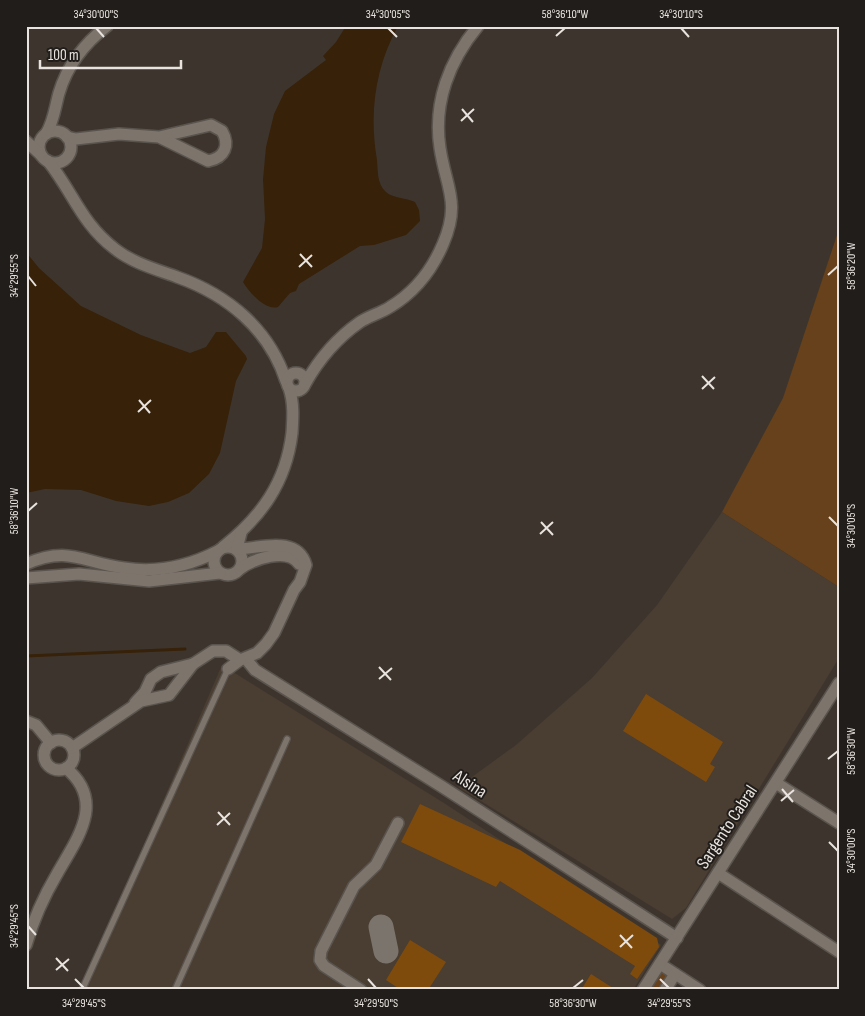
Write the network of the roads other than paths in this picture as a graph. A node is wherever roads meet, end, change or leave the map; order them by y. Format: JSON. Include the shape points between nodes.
{"nodes":[{"id":1,"x":107,"y":26,"type":"edge"},
{"id":2,"x":478,"y":26,"type":"edge"},
{"id":3,"x":54,"y":116,"type":"junction"},
{"id":4,"x":64,"y":135,"type":"junction"},
{"id":5,"x":43,"y":137,"type":"junction"},
{"id":6,"x":159,"y":137,"type":"junction"},
{"id":7,"x":84,"y":139,"type":"junction"},
{"id":8,"x":26,"y":141,"type":"edge"},
{"id":9,"x":69,"y":153,"type":"junction"},
{"id":10,"x":46,"y":159,"type":"junction"},
{"id":11,"x":65,"y":187,"type":"junction"},
{"id":12,"x":295,"y":381,"type":"junction"},
{"id":13,"x":241,"y":533,"type":"junction"},
{"id":14,"x":220,"y":549,"type":"junction"},
{"id":15,"x":237,"y":549,"type":"junction"},
{"id":16,"x":84,"y":558,"type":"junction"},
{"id":17,"x":30,"y":562,"type":"edge"},
{"id":18,"x":240,"y":569,"type":"junction"},
{"id":19,"x":220,"y":573,"type":"junction"},
{"id":20,"x":79,"y":574,"type":"junction"},
{"id":21,"x":39,"y":575,"type":"junction"},
{"id":22,"x":26,"y":578,"type":"edge"},
{"id":23,"x":294,"y":590,"type":"junction"},
{"id":24,"x":243,"y":660,"type":"junction"},
{"id":25,"x":193,"y":664,"type":"junction"},
{"id":26,"x":228,"y":670,"type":"joint"},
{"id":27,"x":839,"y":684,"type":"edge"},
{"id":28,"x":132,"y":706,"type":"junction"},
{"id":29,"x":26,"y":722,"type":"edge"},
{"id":30,"x":287,"y":739,"type":"dead end"},
{"id":31,"x":51,"y":743,"type":"junction"},
{"id":32,"x":72,"y":748,"type":"junction"},
{"id":33,"x":66,"y":768,"type":"junction"},
{"id":34,"x":776,"y":783,"type":"junction"},
{"id":35,"x":839,"y":822,"type":"edge"},
{"id":36,"x":398,"y":823,"type":"dead end"},
{"id":37,"x":718,"y":873,"type":"junction"},
{"id":38,"x":677,"y":938,"type":"junction"},
{"id":39,"x":26,"y":945,"type":"edge"},
{"id":40,"x":839,"y":952,"type":"edge"},
{"id":41,"x":660,"y":964,"type":"junction"},
{"id":42,"x":675,"y":974,"type":"junction"},
{"id":43,"x":82,"y":990,"type":"edge"},
{"id":44,"x":175,"y":990,"type":"edge"},
{"id":45,"x":361,"y":990,"type":"edge"},
{"id":46,"x":643,"y":990,"type":"edge"},
{"id":47,"x":665,"y":990,"type":"edge"},
{"id":48,"x":700,"y":990,"type":"edge"}],
"edges":[{"from":1,"to":3,"type":"street","via":[[71,65]]},
{"from":2,"to":12,"type":"street","via":[[461,47],[441,96],[440,149],[452,204],[448,231],[437,257],[414,288],[390,307],[349,330],[314,367]]},
{"from":3,"to":4,"type":"street","via":[[55,124]]},
{"from":3,"to":5,"type":"street"},
{"from":4,"to":5,"type":"street","via":[[54,131]]},
{"from":4,"to":7,"type":"street"},
{"from":4,"to":9,"type":"street"},
{"from":5,"to":8,"type":"street"},
{"from":5,"to":10,"type":"street","via":[[39,149]]},
{"from":6,"to":6,"type":"street","via":[[208,161],[219,158],[227,143],[222,131],[211,125]]},
{"from":6,"to":7,"type":"street","via":[[119,134]]},
{"from":7,"to":9,"type":"street"},
{"from":8,"to":10,"type":"street"},
{"from":9,"to":10,"type":"street","via":[[58,162]]},
{"from":9,"to":11,"type":"street","via":[[63,176]]},
{"from":10,"to":11,"type":"street"},
{"from":11,"to":12,"type":"street","via":[[84,218],[110,245],[143,266],[180,278],[229,303],[259,331]]},
{"from":12,"to":13,"type":"street","via":[[290,447],[282,476],[269,502]]},
{"from":13,"to":14,"type":"street"},
{"from":13,"to":15,"type":"street"},
{"from":14,"to":15,"type":"street"},
{"from":14,"to":16,"type":"street","via":[[176,566],[149,570],[116,567]]},
{"from":14,"to":19,"type":"street","via":[[214,562]]},
{"from":15,"to":18,"type":"street","via":[[243,561]]},
{"from":15,"to":23,"type":"street","via":[[274,545],[298,552],[306,565]]},
{"from":16,"to":17,"type":"street","via":[[64,554]]},
{"from":16,"to":20,"type":"street"},
{"from":17,"to":21,"type":"street"},
{"from":18,"to":19,"type":"street","via":[[229,575]]},
{"from":18,"to":23,"type":"street","via":[[255,561],[289,556],[298,562],[300,568]]},
{"from":19,"to":20,"type":"street","via":[[149,581]]},
{"from":20,"to":21,"type":"street"},
{"from":21,"to":22,"type":"street"},
{"from":23,"to":24,"type":"street","via":[[274,633],[257,653]]},
{"from":24,"to":25,"type":"street","name":"Alsina","via":[[221,650]]},
{"from":24,"to":26,"type":"street"},
{"from":24,"to":38,"type":"street","name":"Alsina"},
{"from":25,"to":28,"type":"street","via":[[169,695]]},
{"from":25,"to":28,"type":"street","via":[[155,675]]},
{"from":26,"to":43,"type":"lane"},
{"from":27,"to":34,"type":"street","name":"Sargento Cabral"},
{"from":28,"to":32,"type":"street"},
{"from":29,"to":31,"type":"street","via":[[36,725]]},
{"from":30,"to":44,"type":"lane"},
{"from":31,"to":32,"type":"street","via":[[60,741]]},
{"from":31,"to":33,"type":"street","via":[[45,751],[45,760],[56,770]]},
{"from":32,"to":33,"type":"street","via":[[74,757]]},
{"from":33,"to":39,"type":"street","via":[[82,789],[86,814],[81,834],[56,875]]},
{"from":34,"to":35,"type":"street"},
{"from":34,"to":37,"type":"street","name":"Sargento Cabral"},
{"from":36,"to":45,"type":"street","via":[[376,865],[354,886],[321,951],[320,960],[324,966]]},
{"from":37,"to":38,"type":"street","name":"Sargento Cabral"},
{"from":37,"to":40,"type":"street"},
{"from":38,"to":41,"type":"street","name":"Sargento Cabral"},
{"from":41,"to":42,"type":"street"},
{"from":41,"to":46,"type":"street","name":"Sargento Cabral"},
{"from":42,"to":47,"type":"street"},
{"from":42,"to":48,"type":"street"}]}
